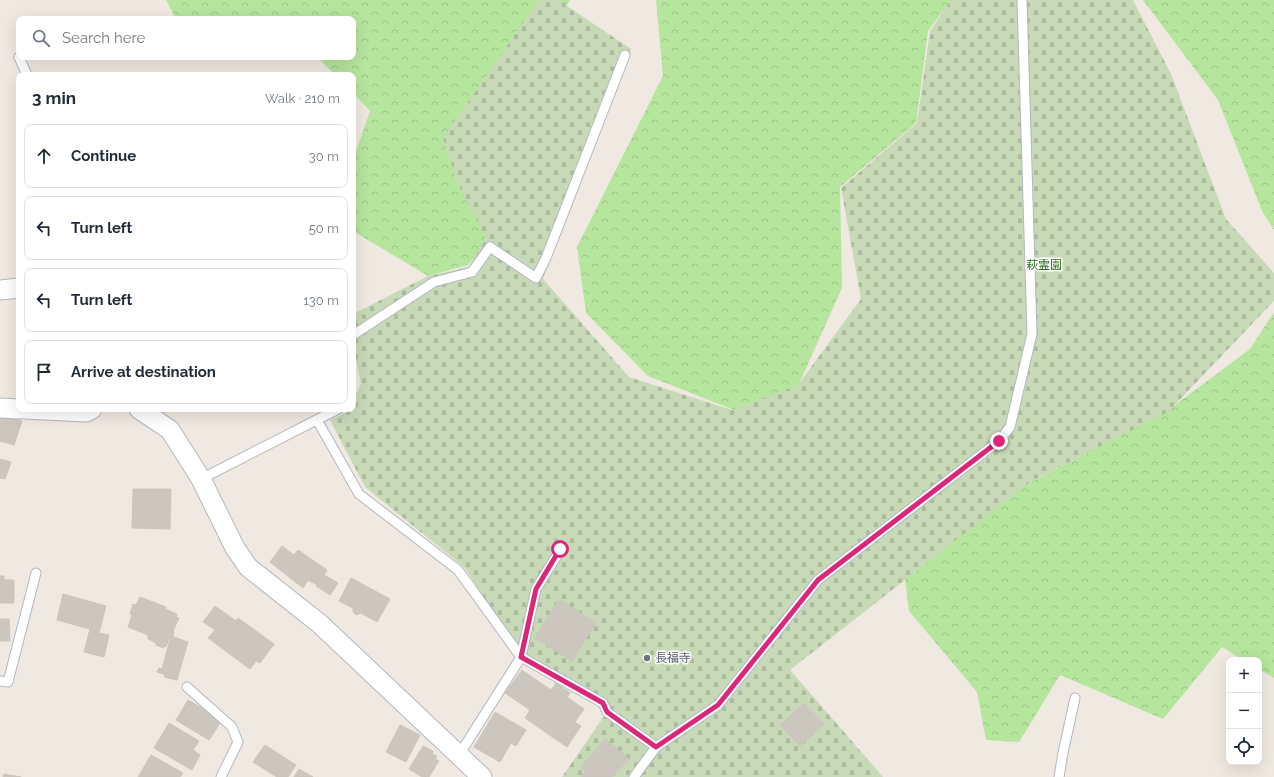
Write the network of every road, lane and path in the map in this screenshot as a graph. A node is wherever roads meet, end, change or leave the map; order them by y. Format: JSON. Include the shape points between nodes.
{"nodes":[{"id":1,"x":1022,"y":0,"type":"edge"},
{"id":2,"x":625,"y":55,"type":"dead end"},
{"id":3,"x":21,"y":60,"type":"edge"},
{"id":4,"x":26,"y":72,"type":"edge"},
{"id":5,"x":16,"y":288,"type":"edge"},
{"id":6,"x":0,"y":290,"type":"edge"},
{"id":7,"x":356,"y":333,"type":"edge"},
{"id":8,"x":0,"y":408,"type":"edge"},
{"id":9,"x":16,"y":409,"type":"edge"},
{"id":10,"x":143,"y":412,"type":"edge"},
{"id":11,"x":332,"y":412,"type":"edge"},
{"id":12,"x":317,"y":420,"type":"junction"},
{"id":13,"x":201,"y":479,"type":"junction"},
{"id":14,"x":560,"y":549,"type":"dead end"},
{"id":15,"x":36,"y":573,"type":"dead end"},
{"id":16,"x":521,"y":657,"type":"junction"},
{"id":17,"x":0,"y":681,"type":"edge"},
{"id":18,"x":187,"y":687,"type":"dead end"},
{"id":19,"x":1075,"y":698,"type":"dead end"},
{"id":20,"x":656,"y":747,"type":"junction"},
{"id":21,"x":460,"y":755,"type":"junction"},
{"id":22,"x":221,"y":777,"type":"edge"},
{"id":23,"x":482,"y":777,"type":"edge"},
{"id":24,"x":634,"y":777,"type":"edge"},
{"id":25,"x":1060,"y":777,"type":"edge"}],
"edges":[{"from":1,"to":20,"type":"lane","via":[[1032,334],[1010,427],[999,441],[818,580],[718,705]]},
{"from":2,"to":7,"type":"lane","via":[[536,278],[490,247],[472,272],[434,282]]},
{"from":3,"to":4,"type":"lane"},
{"from":5,"to":6,"type":"street"},
{"from":8,"to":9,"type":"street"},
{"from":10,"to":13,"type":"street","via":[[170,430]]},
{"from":11,"to":12,"type":"lane"},
{"from":12,"to":13,"type":"lane"},
{"from":12,"to":16,"type":"lane","via":[[359,494],[458,570]]},
{"from":13,"to":21,"type":"street","via":[[235,548],[248,567],[320,624]]},
{"from":14,"to":16,"type":"lane","via":[[536,589]]},
{"from":15,"to":17,"type":"lane","via":[[8,682]]},
{"from":16,"to":20,"type":"lane","via":[[603,703],[607,712]]},
{"from":16,"to":21,"type":"lane"},
{"from":18,"to":22,"type":"lane","via":[[232,727],[238,742]]},
{"from":19,"to":25,"type":"lane"},
{"from":20,"to":24,"type":"lane"},
{"from":21,"to":23,"type":"street"}]}
